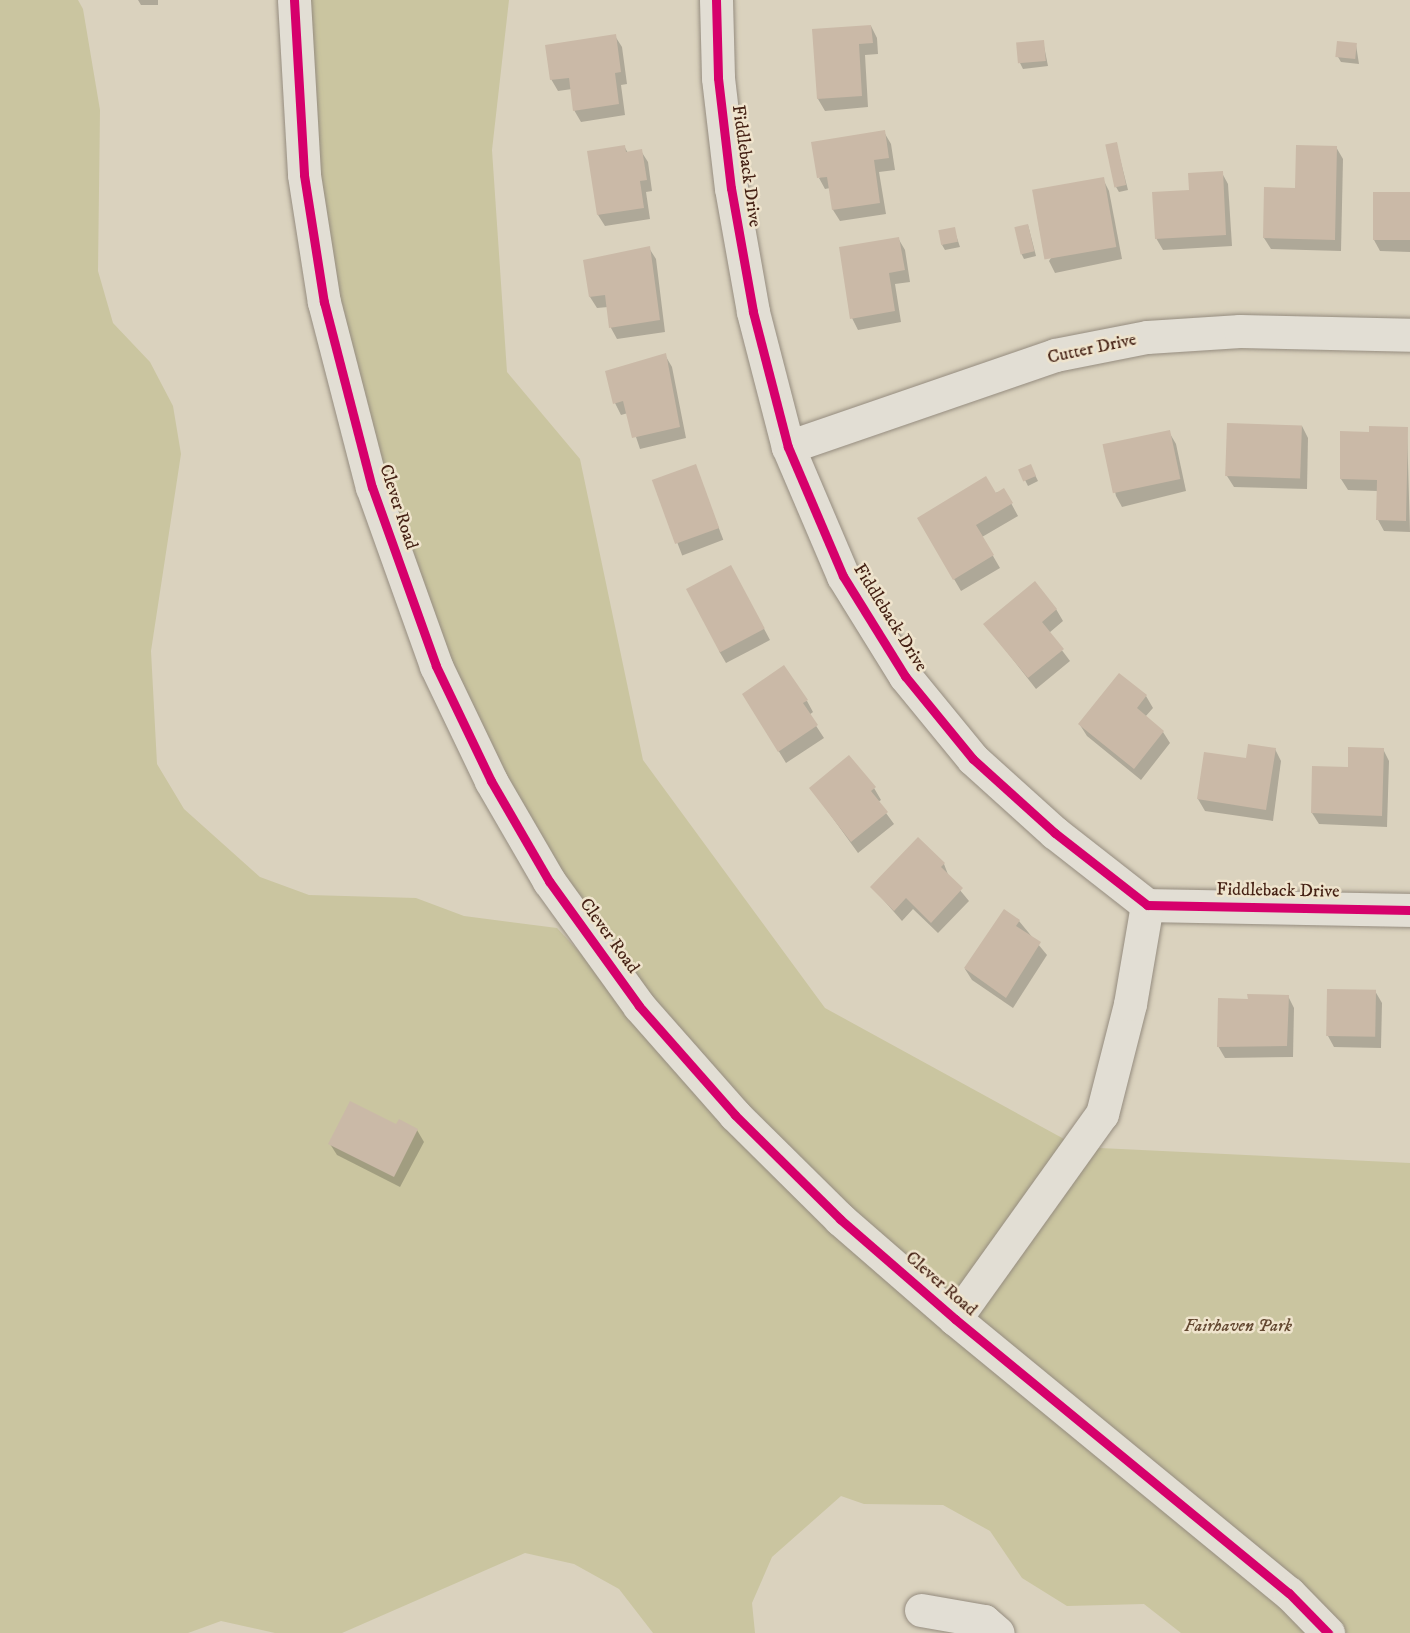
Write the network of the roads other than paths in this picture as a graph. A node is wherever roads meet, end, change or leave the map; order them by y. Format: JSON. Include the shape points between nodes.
{"nodes":[{"id":1,"x":294,"y":0,"type":"edge"},
{"id":2,"x":716,"y":0,"type":"edge"},
{"id":3,"x":1410,"y":335,"type":"edge"},
{"id":4,"x":788,"y":447,"type":"junction"},
{"id":5,"x":1147,"y":905,"type":"junction"},
{"id":6,"x":1410,"y":910,"type":"edge"},
{"id":7,"x":955,"y":1319,"type":"junction"},
{"id":8,"x":921,"y":1610,"type":"dead end"},
{"id":9,"x":998,"y":1633,"type":"edge"},
{"id":10,"x":1328,"y":1633,"type":"edge"}],
"edges":[{"from":1,"to":7,"type":"street","name":"Clever Road","via":[[304,175],[324,302],[372,487],[436,666],[491,781],[549,881],[639,1006],[735,1115],[840,1219]]},
{"from":2,"to":4,"type":"street","name":"Fiddleback Drive","via":[[718,78],[731,188],[753,312]]},
{"from":3,"to":4,"type":"street","name":"Cutter Drive","via":[[1240,331],[1148,337],[1055,355]]},
{"from":4,"to":5,"type":"street","name":"Fiddleback Drive","via":[[843,576],[905,676],[973,759],[1055,833]]},
{"from":5,"to":6,"type":"street","name":"Fiddleback Drive"},
{"from":5,"to":7,"type":"street","via":[[1130,1004],[1102,1114]]},
{"from":7,"to":10,"type":"street","name":"Clever Road","via":[[1191,1509],[1289,1593]]},
{"from":8,"to":9,"type":"street","via":[[984,1621]]}]}
